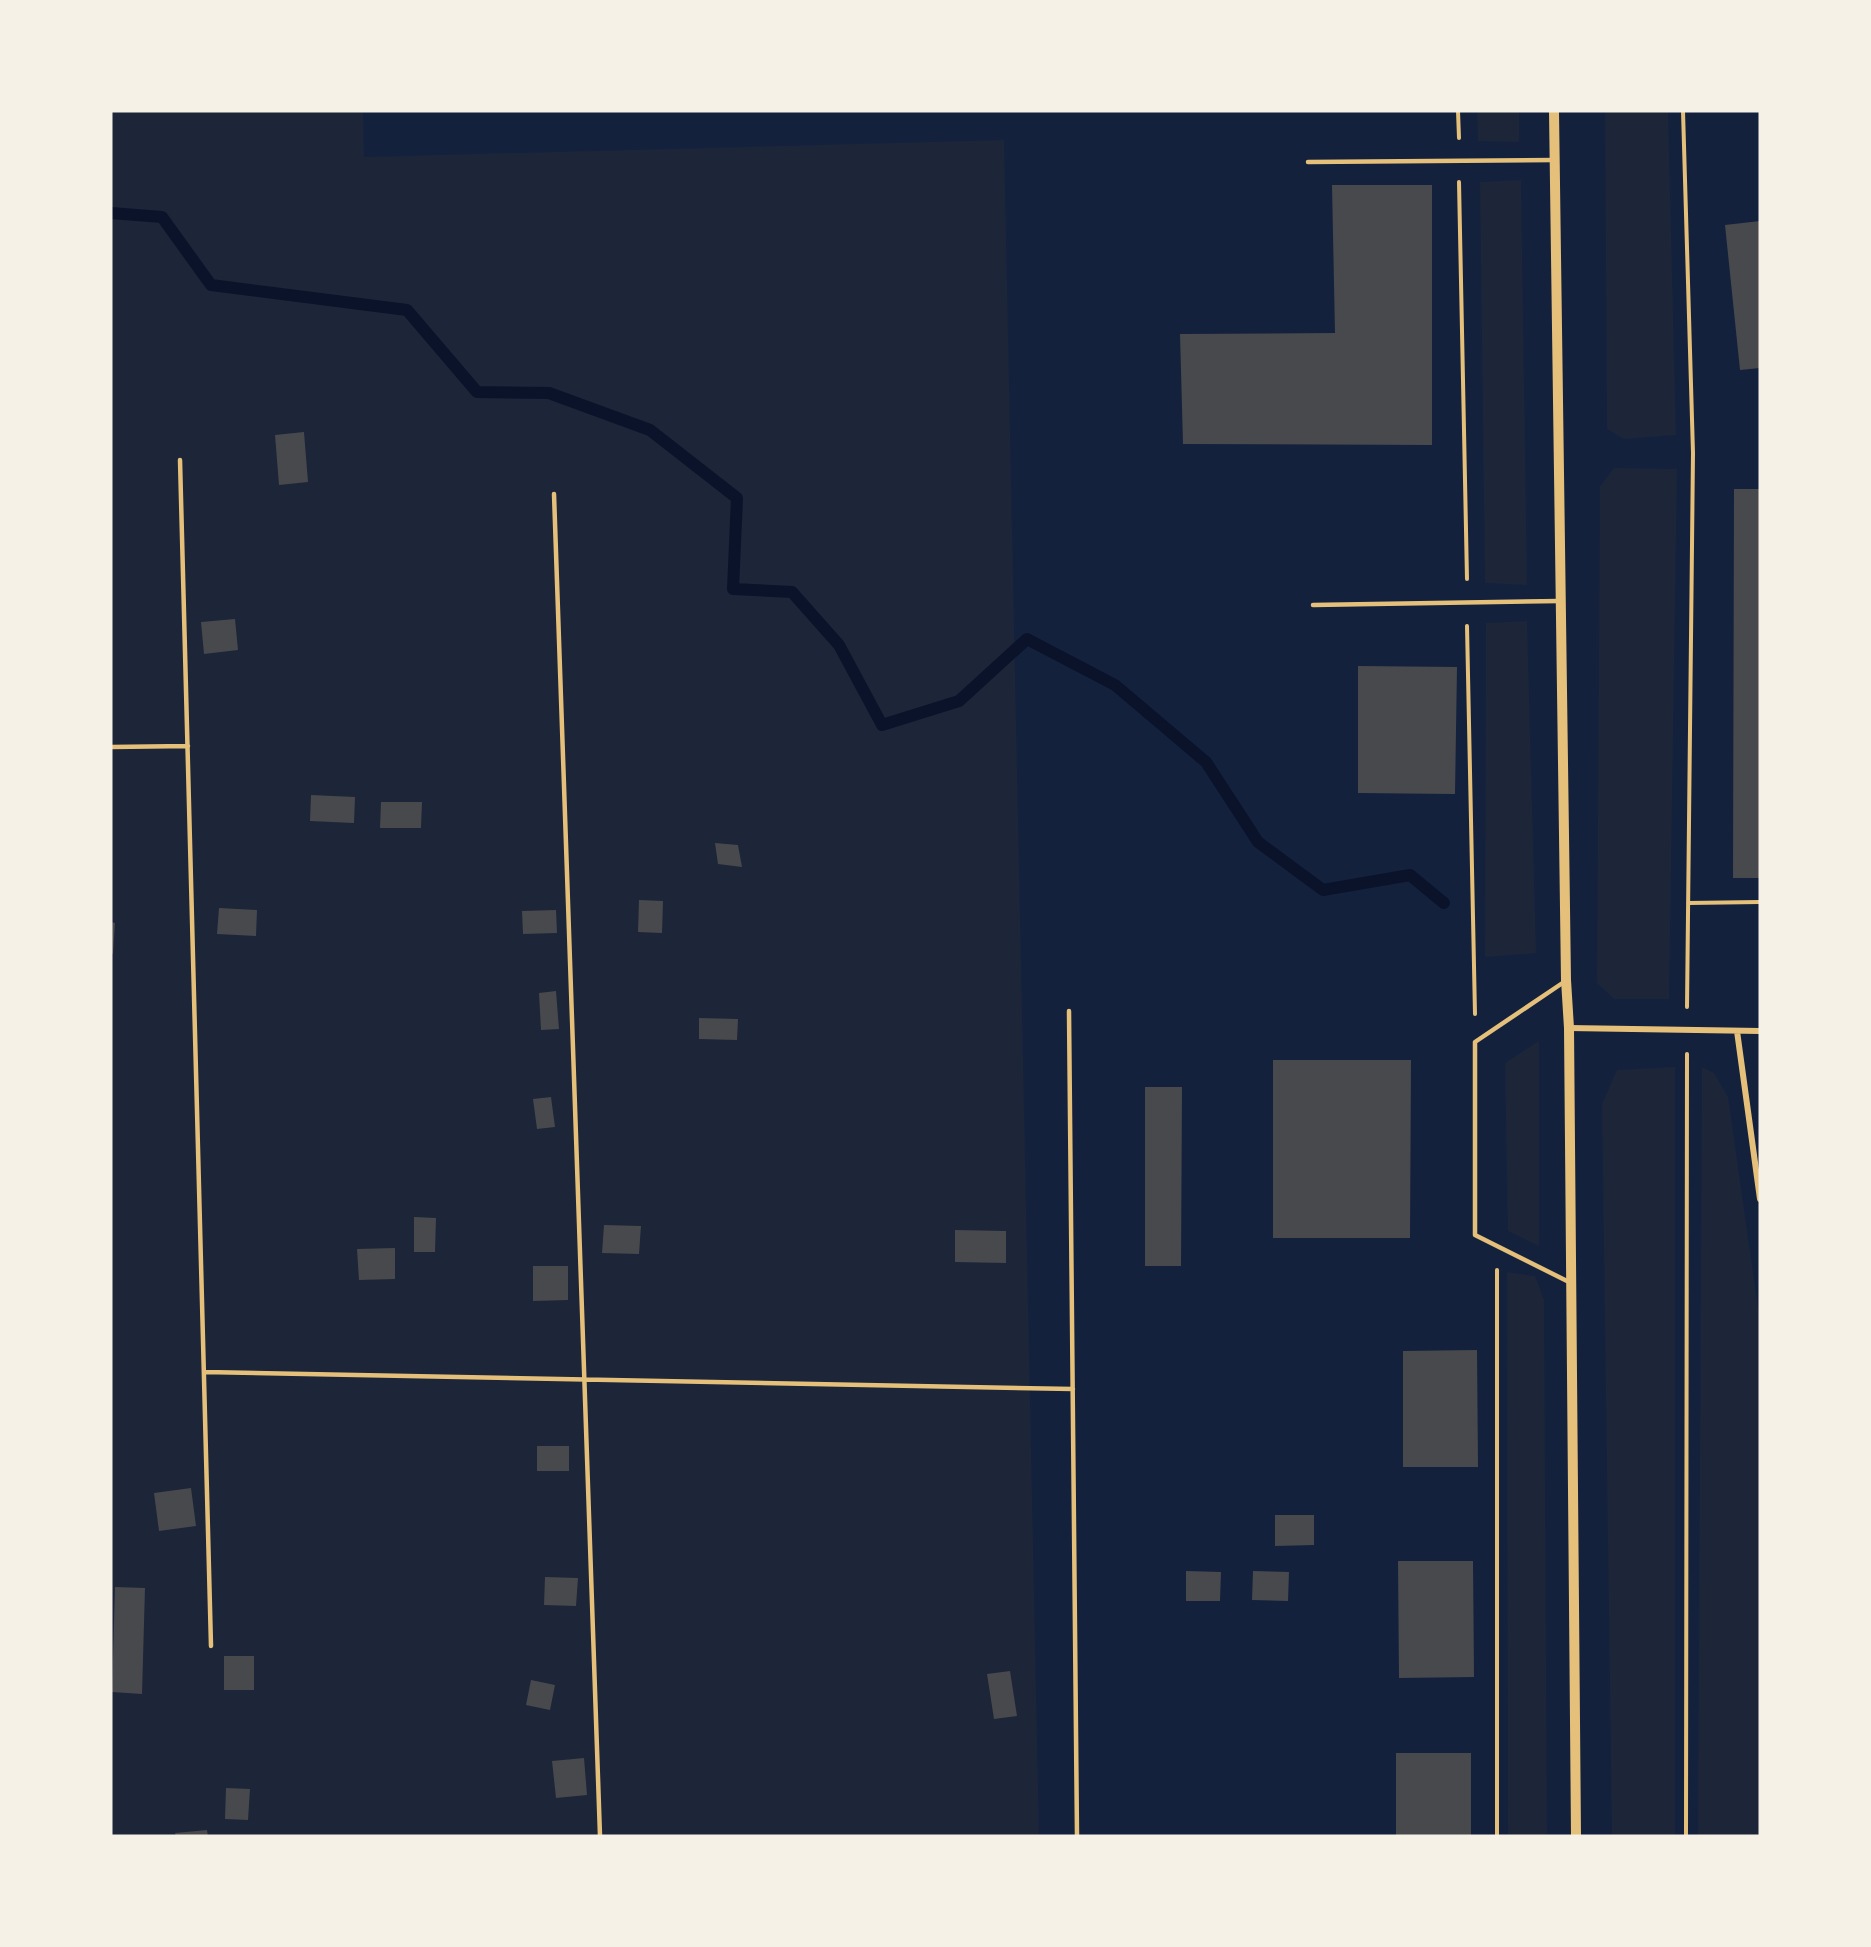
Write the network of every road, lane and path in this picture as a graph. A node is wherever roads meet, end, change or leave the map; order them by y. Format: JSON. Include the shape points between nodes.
{"nodes":[{"id":1,"x":1458,"y":111,"type":"edge"},
{"id":2,"x":1554,"y":111,"type":"edge"},
{"id":3,"x":1683,"y":111,"type":"edge"},
{"id":4,"x":1555,"y":160,"type":"junction"},
{"id":5,"x":1308,"y":162,"type":"dead end"},
{"id":6,"x":1459,"y":162,"type":"junction"},
{"id":7,"x":180,"y":460,"type":"dead end"},
{"id":8,"x":554,"y":494,"type":"dead end"},
{"id":9,"x":1560,"y":601,"type":"junction"},
{"id":10,"x":1467,"y":602,"type":"junction"},
{"id":11,"x":1313,"y":605,"type":"dead end"},
{"id":12,"x":188,"y":746,"type":"junction"},
{"id":13,"x":111,"y":747,"type":"edge"},
{"id":14,"x":1760,"y":902,"type":"edge"},
{"id":15,"x":1688,"y":903,"type":"junction"},
{"id":16,"x":1566,"y":980,"type":"junction"},
{"id":17,"x":1069,"y":1011,"type":"dead end"},
{"id":18,"x":1569,"y":1028,"type":"junction"},
{"id":19,"x":1686,"y":1031,"type":"junction"},
{"id":20,"x":1737,"y":1031,"type":"junction"},
{"id":21,"x":1760,"y":1031,"type":"edge"},
{"id":22,"x":1475,"y":1042,"type":"junction"},
{"id":23,"x":1760,"y":1198,"type":"edge"},
{"id":24,"x":1497,"y":1246,"type":"junction"},
{"id":25,"x":1571,"y":1283,"type":"junction"},
{"id":26,"x":205,"y":1372,"type":"junction"},
{"id":27,"x":584,"y":1380,"type":"junction"},
{"id":28,"x":1073,"y":1389,"type":"junction"},
{"id":29,"x":211,"y":1646,"type":"dead end"},
{"id":30,"x":600,"y":1836,"type":"edge"},
{"id":31,"x":1077,"y":1836,"type":"edge"},
{"id":32,"x":1497,"y":1836,"type":"edge"},
{"id":33,"x":1576,"y":1836,"type":"edge"},
{"id":34,"x":1686,"y":1836,"type":"edge"}],
"edges":[{"from":1,"to":6,"type":"path"},
{"from":2,"to":4,"type":"street"},
{"from":3,"to":15,"type":"path","via":[[1693,453]]},
{"from":4,"to":6,"type":"lane"},
{"from":4,"to":9,"type":"street"},
{"from":5,"to":6,"type":"lane"},
{"from":6,"to":10,"type":"path"},
{"from":7,"to":12,"type":"lane"},
{"from":8,"to":27,"type":"lane"},
{"from":9,"to":10,"type":"lane"},
{"from":9,"to":16,"type":"street"},
{"from":10,"to":11,"type":"lane"},
{"from":10,"to":22,"type":"path"},
{"from":12,"to":13,"type":"lane"},
{"from":12,"to":26,"type":"lane"},
{"from":14,"to":15,"type":"path"},
{"from":15,"to":19,"type":"path"},
{"from":16,"to":18,"type":"street"},
{"from":16,"to":22,"type":"lane"},
{"from":17,"to":28,"type":"lane"},
{"from":18,"to":19,"type":"street"},
{"from":18,"to":25,"type":"street"},
{"from":19,"to":20,"type":"street"},
{"from":19,"to":34,"type":"path"},
{"from":20,"to":21,"type":"street"},
{"from":20,"to":23,"type":"street"},
{"from":22,"to":24,"type":"lane","via":[[1475,1235]]},
{"from":24,"to":25,"type":"lane"},
{"from":24,"to":32,"type":"path"},
{"from":25,"to":33,"type":"street"},
{"from":26,"to":27,"type":"lane"},
{"from":26,"to":29,"type":"lane"},
{"from":27,"to":28,"type":"lane"},
{"from":27,"to":30,"type":"lane"},
{"from":28,"to":31,"type":"lane"}]}
